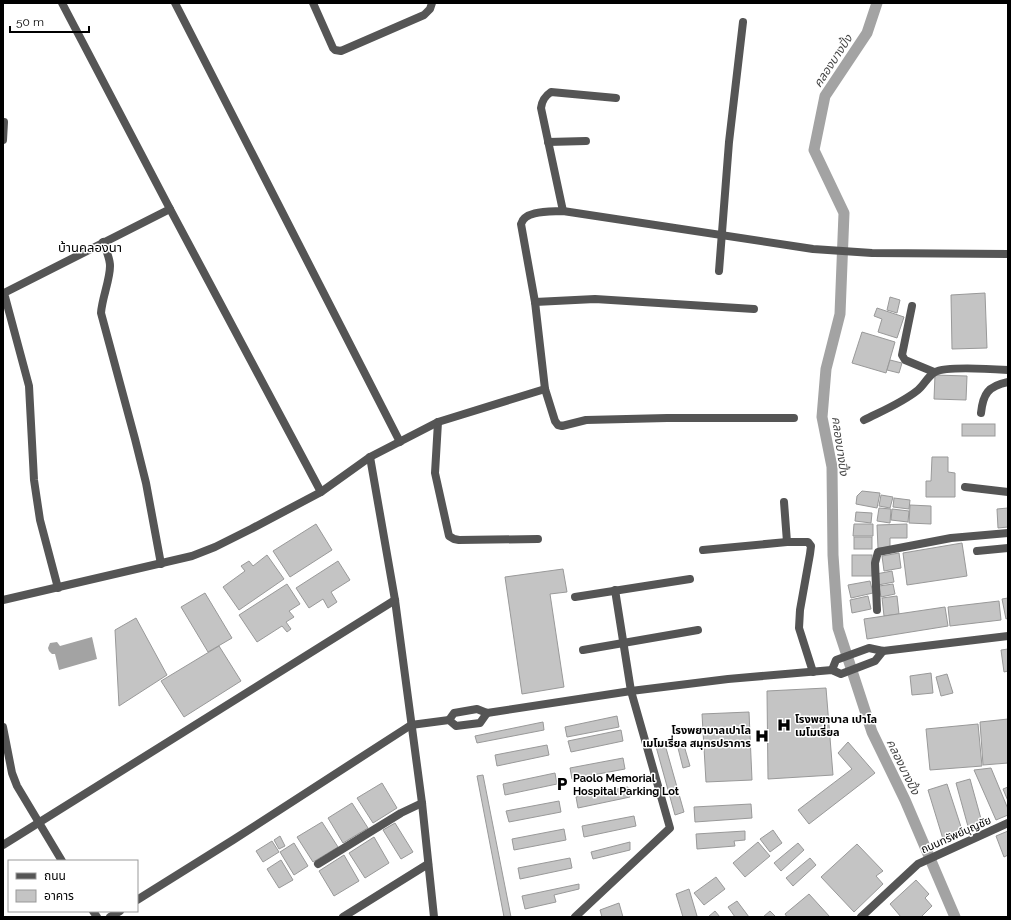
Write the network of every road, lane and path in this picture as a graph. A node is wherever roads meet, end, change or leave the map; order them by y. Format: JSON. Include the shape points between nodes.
{"nodes":[{"id":1,"x":62,"y":3,"type":"edge"},
{"id":2,"x":175,"y":3,"type":"edge"},
{"id":3,"x":312,"y":3,"type":"edge"},
{"id":4,"x":432,"y":3,"type":"edge"},
{"id":5,"x":742,"y":22,"type":"dead end"},
{"id":6,"x":616,"y":98,"type":"dead end"},
{"id":7,"x":4,"y":122,"type":"dead end"},
{"id":8,"x":3,"y":140,"type":"edge"},
{"id":9,"x":586,"y":141,"type":"dead end"},
{"id":10,"x":548,"y":142,"type":"junction"},
{"id":11,"x":170,"y":209,"type":"junction"},
{"id":12,"x":563,"y":211,"type":"junction"},
{"id":13,"x":721,"y":235,"type":"junction"},
{"id":14,"x":103,"y":242,"type":"junction"},
{"id":15,"x":1008,"y":254,"type":"edge"},
{"id":16,"x":719,"y":271,"type":"dead end"},
{"id":17,"x":3,"y":291,"type":"edge"},
{"id":18,"x":535,"y":302,"type":"junction"},
{"id":19,"x":912,"y":306,"type":"dead end"},
{"id":20,"x":754,"y":309,"type":"dead end"},
{"id":21,"x":1008,"y":370,"type":"edge"},
{"id":22,"x":934,"y":372,"type":"junction"},
{"id":23,"x":1008,"y":382,"type":"edge"},
{"id":24,"x":545,"y":389,"type":"junction"},
{"id":25,"x":981,"y":413,"type":"dead end"},
{"id":26,"x":794,"y":418,"type":"dead end"},
{"id":27,"x":864,"y":420,"type":"dead end"},
{"id":28,"x":438,"y":422,"type":"junction"},
{"id":29,"x":400,"y":442,"type":"junction"},
{"id":30,"x":370,"y":457,"type":"junction"},
{"id":31,"x":965,"y":487,"type":"dead end"},
{"id":32,"x":321,"y":492,"type":"junction"},
{"id":33,"x":1008,"y":492,"type":"edge"},
{"id":34,"x":784,"y":502,"type":"dead end"},
{"id":35,"x":1008,"y":533,"type":"edge"},
{"id":36,"x":538,"y":539,"type":"dead end"},
{"id":37,"x":787,"y":542,"type":"junction"},
{"id":38,"x":1008,"y":548,"type":"edge"},
{"id":39,"x":703,"y":550,"type":"dead end"},
{"id":40,"x":976,"y":552,"type":"dead end"},
{"id":41,"x":161,"y":564,"type":"junction"},
{"id":42,"x":690,"y":579,"type":"dead end"},
{"id":43,"x":58,"y":588,"type":"junction"},
{"id":44,"x":615,"y":590,"type":"junction"},
{"id":45,"x":574,"y":597,"type":"dead end"},
{"id":46,"x":3,"y":600,"type":"edge"},
{"id":47,"x":395,"y":600,"type":"junction"},
{"id":48,"x":877,"y":610,"type":"dead end"},
{"id":49,"x":698,"y":630,"type":"dead end"},
{"id":50,"x":1008,"y":636,"type":"edge"},
{"id":51,"x":623,"y":642,"type":"junction"},
{"id":52,"x":583,"y":650,"type":"dead end"},
{"id":53,"x":883,"y":651,"type":"junction"},
{"id":54,"x":832,"y":670,"type":"junction"},
{"id":55,"x":813,"y":672,"type":"junction"},
{"id":56,"x":631,"y":691,"type":"junction"},
{"id":57,"x":487,"y":713,"type":"junction"},
{"id":58,"x":449,"y":720,"type":"junction"},
{"id":59,"x":411,"y":725,"type":"junction"},
{"id":60,"x":3,"y":727,"type":"edge"},
{"id":61,"x":422,"y":802,"type":"junction"},
{"id":62,"x":38,"y":823,"type":"junction"},
{"id":63,"x":1008,"y":823,"type":"edge"},
{"id":64,"x":3,"y":845,"type":"edge"},
{"id":65,"x":61,"y":860,"type":"edge"},
{"id":66,"x":318,"y":864,"type":"dead end"},
{"id":67,"x":428,"y":864,"type":"junction"},
{"id":68,"x":138,"y":899,"type":"edge"},
{"id":69,"x":343,"y":917,"type":"edge"},
{"id":70,"x":434,"y":917,"type":"edge"},
{"id":71,"x":575,"y":917,"type":"edge"},
{"id":72,"x":861,"y":917,"type":"edge"}],
"edges":[{"from":1,"to":11,"type":"street"},
{"from":2,"to":29,"type":"street"},
{"from":3,"to":4,"type":"street","via":[[333,48],[338,51],[424,14]]},
{"from":5,"to":13,"type":"street"},
{"from":6,"to":10,"type":"street","via":[[551,92],[546,95],[541,108]]},
{"from":7,"to":8,"type":"street"},
{"from":9,"to":10,"type":"street"},
{"from":10,"to":12,"type":"street"},
{"from":11,"to":14,"type":"street"},
{"from":11,"to":32,"type":"street"},
{"from":12,"to":13,"type":"street"},
{"from":12,"to":18,"type":"street","via":[[533,214],[522,219]]},
{"from":13,"to":15,"type":"street","via":[[813,249],[872,253]]},
{"from":13,"to":16,"type":"street"},
{"from":14,"to":17,"type":"street"},
{"from":14,"to":41,"type":"street","via":[[110,267],[101,313],[144,476]]},
{"from":17,"to":43,"type":"street","via":[[29,386],[34,480],[40,520]]},
{"from":18,"to":20,"type":"street","via":[[594,299]]},
{"from":18,"to":24,"type":"street"},
{"from":19,"to":22,"type":"street","via":[[902,355],[905,360]]},
{"from":21,"to":22,"type":"street","via":[[957,369]]},
{"from":22,"to":27,"type":"street","via":[[919,389]]},
{"from":23,"to":25,"type":"street","via":[[998,384],[985,394]]},
{"from":24,"to":26,"type":"street","via":[[555,421],[562,426],[586,420]]},
{"from":24,"to":28,"type":"street"},
{"from":28,"to":29,"type":"street"},
{"from":28,"to":36,"type":"street","via":[[435,473],[449,536],[460,540]]},
{"from":29,"to":30,"type":"street"},
{"from":30,"to":32,"type":"street"},
{"from":30,"to":47,"type":"street"},
{"from":31,"to":33,"type":"street"},
{"from":32,"to":41,"type":"street","via":[[215,547]]},
{"from":34,"to":37,"type":"street"},
{"from":35,"to":48,"type":"street","via":[[951,538],[878,552],[875,563]]},
{"from":37,"to":39,"type":"street"},
{"from":37,"to":55,"type":"street","via":[[808,542],[811,546],[799,628]]},
{"from":38,"to":40,"type":"street"},
{"from":41,"to":43,"type":"street"},
{"from":42,"to":44,"type":"street"},
{"from":43,"to":46,"type":"street"},
{"from":44,"to":45,"type":"street"},
{"from":44,"to":51,"type":"street"},
{"from":47,"to":59,"type":"street"},
{"from":47,"to":62,"type":"street"},
{"from":49,"to":51,"type":"street"},
{"from":50,"to":53,"type":"street"},
{"from":51,"to":52,"type":"street"},
{"from":51,"to":56,"type":"street"},
{"from":53,"to":54,"type":"street","via":[[875,661],[841,674]]},
{"from":53,"to":54,"type":"street","via":[[869,648],[836,660]]},
{"from":54,"to":55,"type":"street"},
{"from":55,"to":56,"type":"street"},
{"from":56,"to":57,"type":"street"},
{"from":56,"to":71,"type":"street","via":[[670,828]]},
{"from":57,"to":58,"type":"street","via":[[477,708],[454,713]]},
{"from":57,"to":58,"type":"street","via":[[480,723],[456,726]]},
{"from":58,"to":59,"type":"street"},
{"from":59,"to":61,"type":"street"},
{"from":59,"to":68,"type":"street"},
{"from":60,"to":62,"type":"street","via":[[12,773]]},
{"from":61,"to":66,"type":"street"},
{"from":61,"to":67,"type":"street"},
{"from":62,"to":64,"type":"street"},
{"from":62,"to":65,"type":"street"},
{"from":63,"to":72,"type":"street","name":"ถนนทรัพย์บุญชัย","via":[[918,864]]},
{"from":67,"to":69,"type":"street"},
{"from":67,"to":70,"type":"street"}]}
